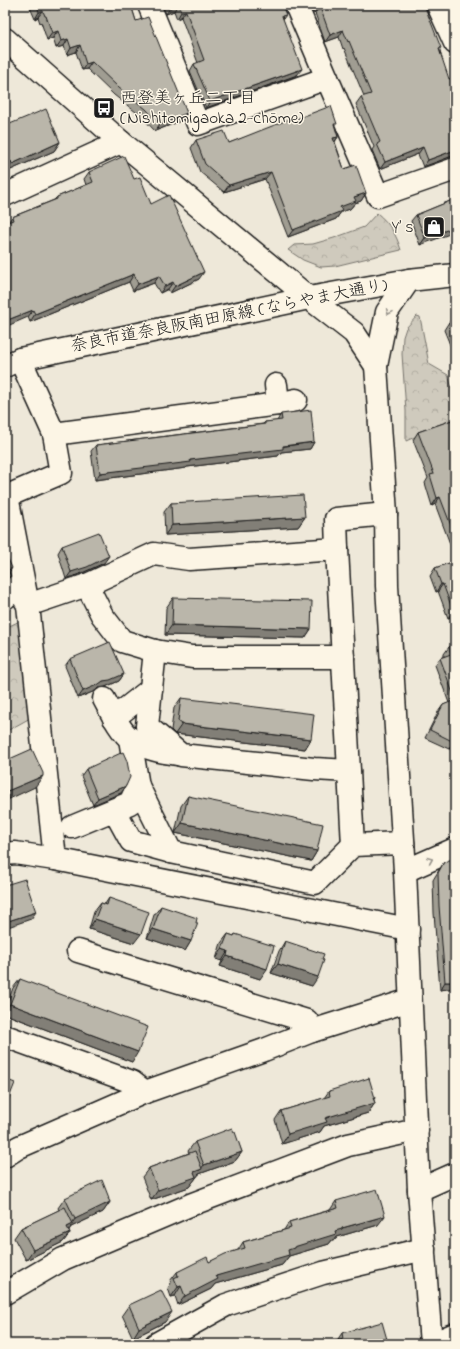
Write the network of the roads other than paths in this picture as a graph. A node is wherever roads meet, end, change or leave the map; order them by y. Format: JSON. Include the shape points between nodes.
{"nodes":[{"id":1,"x":149,"y":5,"type":"edge"},
{"id":2,"x":296,"y":5,"type":"edge"},
{"id":3,"x":438,"y":5,"type":"edge"},
{"id":4,"x":455,"y":43,"type":"edge"},
{"id":5,"x":7,"y":44,"type":"edge"},
{"id":6,"x":327,"y":78,"type":"junction"},
{"id":7,"x":121,"y":142,"type":"junction"},
{"id":8,"x":455,"y":169,"type":"edge"},
{"id":9,"x":5,"y":195,"type":"edge"},
{"id":10,"x":455,"y":275,"type":"edge"},
{"id":11,"x":409,"y":280,"type":"junction"},
{"id":12,"x":309,"y":298,"type":"junction"},
{"id":13,"x":12,"y":362,"type":"edge"},
{"id":14,"x":376,"y":366,"type":"junction"},
{"id":15,"x":283,"y":397,"type":"dead end"},
{"id":16,"x":54,"y":434,"type":"junction"},
{"id":17,"x":6,"y":496,"type":"edge"},
{"id":18,"x":386,"y":514,"type":"junction"},
{"id":19,"x":336,"y":549,"type":"junction"},
{"id":20,"x":87,"y":585,"type":"junction"},
{"id":21,"x":5,"y":598,"type":"edge"},
{"id":22,"x":28,"y":605,"type":"junction"},
{"id":23,"x":155,"y":651,"type":"junction"},
{"id":24,"x":343,"y":658,"type":"junction"},
{"id":25,"x":151,"y":689,"type":"junction"},
{"id":26,"x":104,"y":699,"type":"dead end"},
{"id":27,"x":114,"y":718,"type":"junction"},
{"id":28,"x":130,"y":739,"type":"junction"},
{"id":29,"x":181,"y":755,"type":"junction"},
{"id":30,"x":349,"y":772,"type":"junction"},
{"id":31,"x":138,"y":786,"type":"junction"},
{"id":32,"x":114,"y":810,"type":"junction"},
{"id":33,"x":72,"y":827,"type":"dead end"},
{"id":34,"x":403,"y":843,"type":"junction"},
{"id":35,"x":352,"y":845,"type":"junction"},
{"id":36,"x":455,"y":849,"type":"edge"},
{"id":37,"x":172,"y":852,"type":"junction"},
{"id":38,"x":5,"y":854,"type":"edge"},
{"id":39,"x":55,"y":859,"type":"junction"},
{"id":40,"x":405,"y":871,"type":"junction"},
{"id":41,"x":408,"y":929,"type":"junction"},
{"id":42,"x":78,"y":951,"type":"dead end"},
{"id":43,"x":410,"y":1000,"type":"junction"},
{"id":44,"x":312,"y":1031,"type":"junction"},
{"id":45,"x":5,"y":1036,"type":"edge"},
{"id":46,"x":145,"y":1092,"type":"junction"},
{"id":47,"x":417,"y":1130,"type":"junction"},
{"id":48,"x":10,"y":1148,"type":"edge"},
{"id":49,"x":455,"y":1174,"type":"edge"},
{"id":50,"x":419,"y":1190,"type":"junction"},
{"id":51,"x":424,"y":1249,"type":"junction"},
{"id":52,"x":6,"y":1289,"type":"edge"},
{"id":53,"x":455,"y":1334,"type":"edge"},
{"id":54,"x":156,"y":1344,"type":"edge"},
{"id":55,"x":432,"y":1344,"type":"edge"}],
"edges":[{"from":1,"to":6,"type":"street","via":[[198,124]]},
{"from":2,"to":6,"type":"street"},
{"from":3,"to":4,"type":"street"},
{"from":5,"to":7,"type":"street"},
{"from":6,"to":8,"type":"street","via":[[378,196]]},
{"from":7,"to":9,"type":"street"},
{"from":7,"to":12,"type":"street"},
{"from":10,"to":11,"type":"street","name":"奈良市道奈良阪南田原線 (ならやま大通り)"},
{"from":11,"to":12,"type":"street","name":"奈良市道奈良阪南田原線 (ならやま大通り)"},
{"from":11,"to":14,"type":"street","one_way":true,"via":[[387,312]]},
{"from":12,"to":13,"type":"street","name":"奈良市道奈良阪南田原線 (ならやま大通り)"},
{"from":12,"to":14,"type":"street","via":[[354,333]]},
{"from":13,"to":16,"type":"street"},
{"from":14,"to":18,"type":"street"},
{"from":15,"to":16,"type":"street"},
{"from":16,"to":17,"type":"street","via":[[61,473]]},
{"from":17,"to":22,"type":"street"},
{"from":18,"to":19,"type":"street","via":[[336,519]]},
{"from":18,"to":34,"type":"street","via":[[388,594]]},
{"from":19,"to":20,"type":"street","via":[[189,559],[154,554]]},
{"from":19,"to":24,"type":"street"},
{"from":20,"to":22,"type":"street"},
{"from":20,"to":23,"type":"street","via":[[102,616],[122,641]]},
{"from":21,"to":22,"type":"street","via":[[18,586]]},
{"from":22,"to":39,"type":"street"},
{"from":23,"to":24,"type":"street","via":[[192,657]]},
{"from":23,"to":25,"type":"street"},
{"from":24,"to":30,"type":"street"},
{"from":25,"to":27,"type":"street"},
{"from":25,"to":29,"type":"street","via":[[147,726]]},
{"from":26,"to":27,"type":"street"},
{"from":27,"to":28,"type":"street"},
{"from":28,"to":29,"type":"street","via":[[157,752]]},
{"from":28,"to":31,"type":"street"},
{"from":29,"to":30,"type":"street"},
{"from":30,"to":35,"type":"street"},
{"from":31,"to":32,"type":"street","via":[[130,803]]},
{"from":31,"to":37,"type":"street"},
{"from":32,"to":33,"type":"street"},
{"from":32,"to":37,"type":"street","via":[[131,841]]},
{"from":34,"to":35,"type":"street"},
{"from":34,"to":40,"type":"street"},
{"from":35,"to":37,"type":"street","via":[[315,883]]},
{"from":40,"to":36,"type":"street","one_way":true},
{"from":38,"to":39,"type":"street"},
{"from":39,"to":41,"type":"street"},
{"from":40,"to":41,"type":"street"},
{"from":41,"to":43,"type":"street"},
{"from":42,"to":44,"type":"street","via":[[307,1021]]},
{"from":43,"to":44,"type":"street"},
{"from":43,"to":47,"type":"street"},
{"from":44,"to":46,"type":"street"},
{"from":45,"to":46,"type":"street","via":[[132,1082]]},
{"from":46,"to":48,"type":"street"},
{"from":47,"to":50,"type":"street"},
{"from":47,"to":52,"type":"street","via":[[348,1146],[190,1205],[63,1259]]},
{"from":49,"to":50,"type":"street"},
{"from":50,"to":51,"type":"street"},
{"from":51,"to":54,"type":"street","via":[[323,1273],[226,1305]]},
{"from":51,"to":55,"type":"street"},
{"from":53,"to":55,"type":"street"}]}
